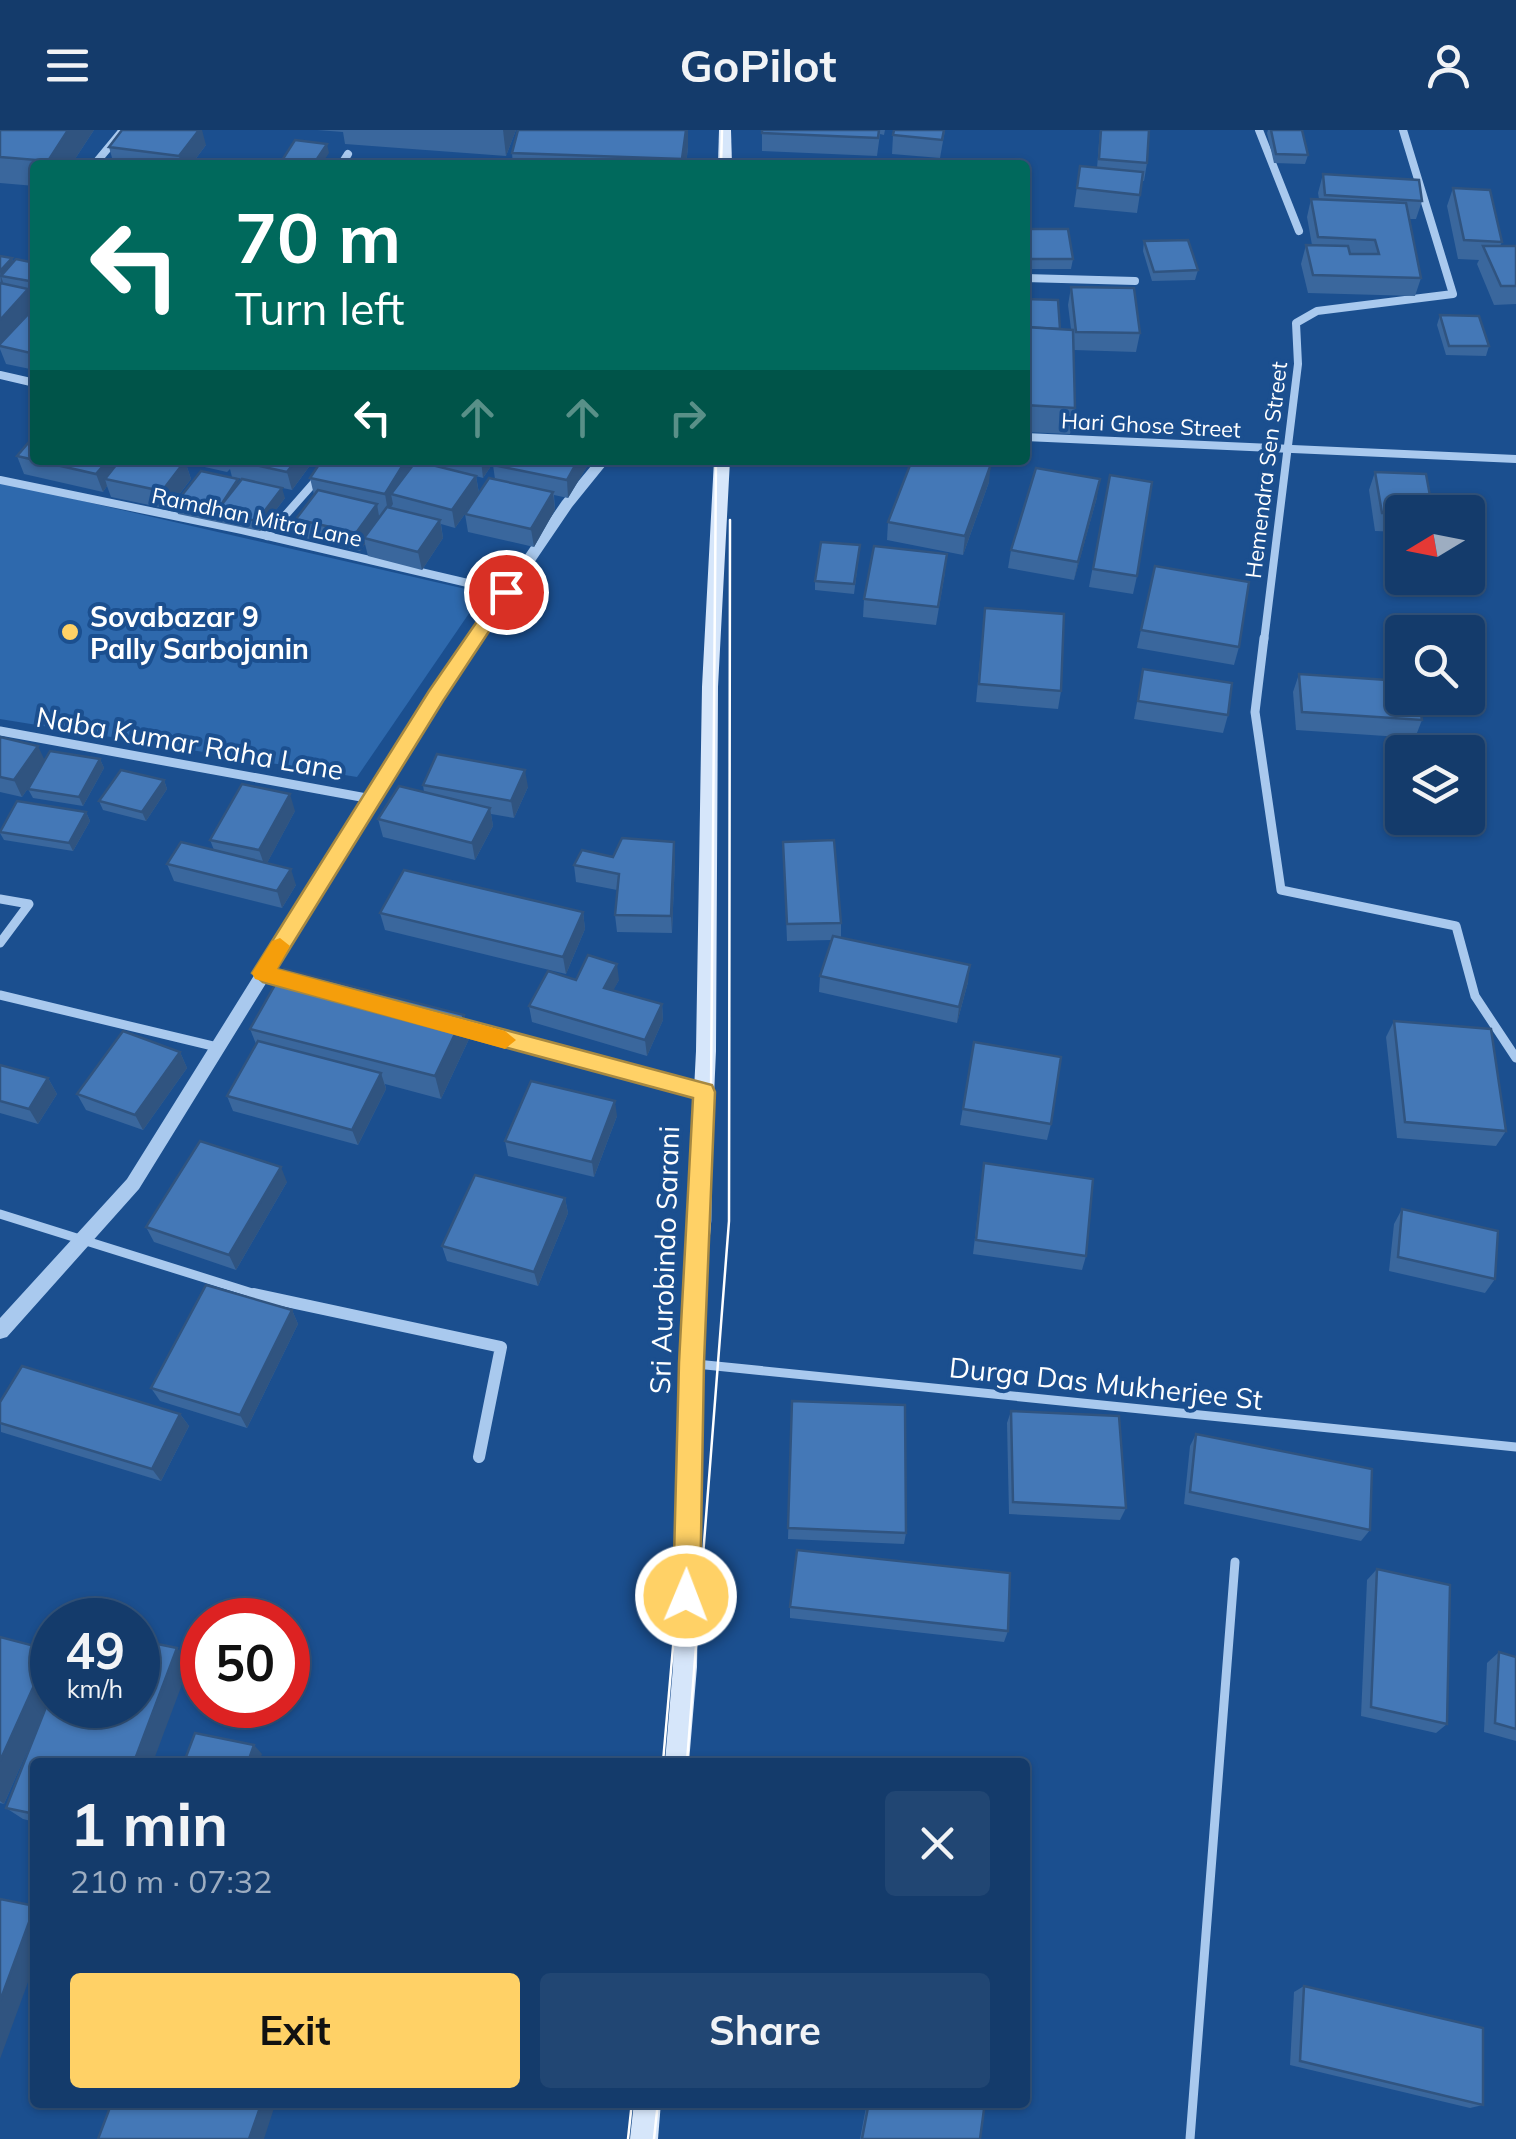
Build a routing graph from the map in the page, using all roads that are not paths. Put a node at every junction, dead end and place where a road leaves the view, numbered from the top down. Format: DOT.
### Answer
graph roads {
  1 [pos="122,130"];
  2 [pos="725,130"];
  3 [pos="1259,130"];
  4 [pos="1403,130"];
  5 [pos="348,154"];
  6 [pos="98,160"];
  7 [pos="344,160"];
  8 [pos="725,160"];
  9 [pos="1299,231"];
  10 [pos="1030,278"];
  11 [pos="1135,280"];
  12 [pos="0,290"];
  13 [pos="30,295"];
  14 [pos="0,375"];
  15 [pos="30,382"];
  16 [pos="1030,436"];
  17 [pos="1286,449"];
  18 [pos="1516,459"];
  19 [pos="330,465"];
  20 [pos="599,465"];
  21 [pos="722,465"];
  22 [pos="0,480"];
  23 [pos="549,500"];
  24 [pos="567,504"];
  25 [pos="267,536"];
  26 [pos="506,592"];
  27 [pos="0,731"];
  28 [pos="372,799"];
  29 [pos="0,899"];
  30 [pos="0,943"];
  31 [pos="263,973"];
  32 [pos="281,978"];
  33 [pos="0,995"];
  34 [pos="442,1023"];
  35 [pos="217,1047"];
  36 [pos="1516,1058"];
  37 [pos="704,1092"];
  38 [pos="0,1214"];
  39 [pos="84,1238"];
  40 [pos="0,1331"];
  41 [pos="691,1363"];
  42 [pos="1516,1447"];
  43 [pos="480,1457"];
  44 [pos="1235,1562"];
  45 [pos="677,1758"];
  46 [pos="647,2108"];
  47 [pos="644,2139"];
  48 [pos="1190,2139"];
  1 -- 6 [label="street"];
  2 -- 8 [label="main road"];
  3 -- 9 [label="street"];
  4 -- 17 [label="street, Hemendra Sen Street"];
  5 -- 7 [label="street"];
  10 -- 11 [label="street"];
  12 -- 13 [label="street"];
  14 -- 15 [label="street"];
  16 -- 17 [label="street, Hari Ghose Street"];
  17 -- 18 [label="street, Hari Ghose Street"];
  17 -- 36 [label="street, Hemendra Sen Street"];
  19 -- 25 [label="street"];
  20 -- 24 [label="street"];
  21 -- 37 [label="main road, Sri Aurobindo Sarani"];
  22 -- 25 [label="street, Ramdhan Mitra Lane"];
  23 -- 24 [label="street"];
  24 -- 26 [label="street"];
  25 -- 26 [label="street, Ramdhan Mitra Lane"];
  26 -- 28 [label="street"];
  27 -- 28 [label="street, Naba Kumar Raha Lane"];
  28 -- 31 [label="street"];
  29 -- 30 [label="street"];
  31 -- 32 [label="street"];
  31 -- 35 [label="street"];
  33 -- 35 [label="street"];
  34 -- 37 [label="street"];
  35 -- 39 [label="street"];
  37 -- 41 [label="main road, Sri Aurobindo Sarani"];
  38 -- 39 [label="street"];
  39 -- 40 [label="street"];
  39 -- 43 [label="street"];
  41 -- 42 [label="lane, Durga Das Mukherjee St"];
  41 -- 45 [label="main road, Sri Aurobindo Sarani"];
  44 -- 48 [label="lane"];
  46 -- 47 [label="main road"];
}
